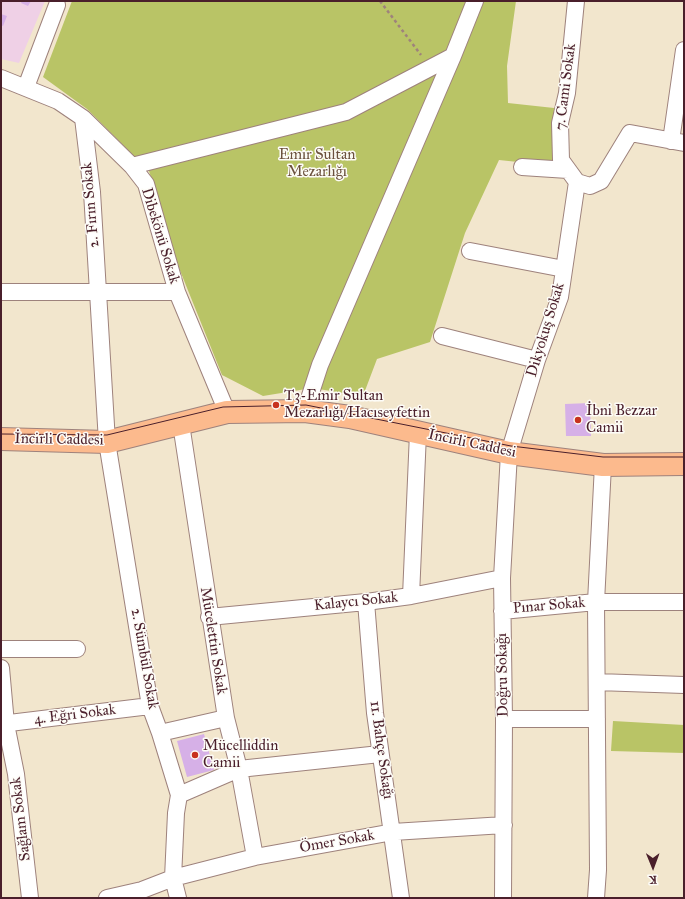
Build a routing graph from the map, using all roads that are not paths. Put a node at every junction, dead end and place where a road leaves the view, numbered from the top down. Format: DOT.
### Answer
graph roads {
  1 [pos="475,1"];
  2 [pos="576,1"];
  3 [pos="57,5"];
  4 [pos="684,50"];
  5 [pos="454,56"];
  6 [pos="1,78"];
  7 [pos="26,88"];
  8 [pos="83,118"];
  9 [pos="678,142"];
  10 [pos="132,166"];
  11 [pos="522,167"];
  12 [pos="573,176"];
  13 [pos="470,251"];
  14 [pos="564,269"];
  15 [pos="1,292"];
  16 [pos="98,292"];
  17 [pos="177,292"];
  18 [pos="442,336"];
  19 [pos="537,360"];
  20 [pos="305,411"];
  21 [pos="227,412"];
  22 [pos="181,424"];
  23 [pos="418,433"];
  24 [pos="1,439"];
  25 [pos="107,442"];
  26 [pos="1,448"];
  27 [pos="509,453"];
  28 [pos="684,464"];
  29 [pos="603,465"];
  30 [pos="502,578"];
  31 [pos="411,596"];
  32 [pos="366,602"];
  33 [pos="596,602"];
  34 [pos="684,602"];
  35 [pos="502,611"];
  36 [pos="209,617"];
  37 [pos="1,649"];
  38 [pos="77,649"];
  39 [pos="1,668"];
  40 [pos="596,682"];
  41 [pos="684,685"];
  42 [pos="150,706"];
  43 [pos="226,718"];
  44 [pos="504,719"];
  45 [pos="597,719"];
  46 [pos="4,724"];
  47 [pos="160,732"];
  48 [pos="380,754"];
  49 [pos="239,769"];
  50 [pos="179,795"];
  51 [pos="504,824"];
  52 [pos="392,832"];
  53 [pos="256,857"];
  54 [pos="173,878"];
  55 [pos="30,898"];
  56 [pos="106,898"];
  57 [pos="178,898"];
  58 [pos="401,898"];
  59 [pos="503,898"];
  60 [pos="596,898"];
  1 -- 5 [label="street"];
  2 -- 12 [label="street, 7. Cami Sokak"];
  3 -- 7 [label="street"];
  4 -- 9 [label="street"];
  5 -- 10 [label="street"];
  5 -- 20 [label="street"];
  6 -- 7 [label="street, Dibekönü Sokak"];
  7 -- 8 [label="street, Dibekönü Sokak"];
  8 -- 10 [label="street, Dibekönü Sokak"];
  8 -- 16 [label="street, 2. Fırın Sokak"];
  9 -- 12 [label="street"];
  10 -- 17 [label="street, Dibekönü Sokak"];
  11 -- 12 [label="street"];
  12 -- 14 [label="street, Dikyokuş Sokak"];
  13 -- 14 [label="street"];
  14 -- 19 [label="street, Dikyokuş Sokak"];
  15 -- 16 [label="street"];
  16 -- 17 [label="street"];
  16 -- 25 [label="street, 2. Fırın Sokak"];
  17 -- 21 [label="street, Dibekönü Sokak"];
  18 -- 19 [label="street"];
  19 -- 27 [label="street, Dikyokuş Sokak"];
  20 -- 21 [label="main road, İncirli Caddesi"];
  20 -- 23 [label="main road, İncirli Caddesi"];
  21 -- 22 [label="main road, İncirli Caddesi"];
  22 -- 25 [label="main road, İncirli Caddesi"];
  22 -- 36 [label="street, Mücelettin Sokak"];
  23 -- 27 [label="main road, İncirli Caddesi"];
  23 -- 31 [label="street"];
  24 -- 25 [label="main road, İncirli Caddesi"];
  24 -- 26 [label="street"];
  25 -- 42 [label="street, 2. Sümbül Sokak"];
  27 -- 29 [label="main road, İncirli Caddesi"];
  27 -- 30 [label="street, Doğru Sokağı"];
  28 -- 29 [label="main road, İncirli Caddesi"];
  29 -- 33 [label="street"];
  30 -- 31 [label="street, Kalaycı Sokak"];
  30 -- 35 [label="street, Doğru Sokağı"];
  31 -- 32 [label="street, Kalaycı Sokak"];
  32 -- 36 [label="street, Kalaycı Sokak"];
  32 -- 48 [label="street, 11. Bahçe Sokağı"];
  33 -- 34 [label="street, Pınar Sokak"];
  33 -- 35 [label="street, Pınar Sokak"];
  33 -- 40 [label="street"];
  35 -- 44 [label="street, Doğru Sokağı"];
  36 -- 43 [label="street, Mücelettin Sokak"];
  37 -- 38 [label="street"];
  39 -- 46 [label="street, Sağlam Sokak"];
  40 -- 41 [label="street"];
  40 -- 45 [label="street"];
  42 -- 46 [label="street, 4. Eğri Sokak"];
  42 -- 47 [label="street, 2. Sümbül Sokak"];
  43 -- 47 [label="street"];
  43 -- 49 [label="street, Mücelettin Sokak"];
  44 -- 45 [label="street"];
  44 -- 51 [label="street, Doğru Sokağı"];
  45 -- 60 [label="street"];
  46 -- 55 [label="street, Sağlam Sokak"];
  47 -- 50 [label="street, 2. Sümbül Sokak"];
  48 -- 49 [label="street"];
  48 -- 52 [label="street, 11. Bahçe Sokağı"];
  49 -- 50 [label="street"];
  49 -- 53 [label="street, Mücelettin Sokak"];
  50 -- 54 [label="street, 2. Sümbül Sokak"];
  51 -- 52 [label="street, Ömer Sokak"];
  51 -- 59 [label="street, Doğru Sokağı"];
  52 -- 53 [label="street, Ömer Sokak"];
  52 -- 58 [label="street, 11. Bahçe Sokağı"];
  53 -- 54 [label="street, Ömer Sokak"];
  54 -- 56 [label="street, Ömer Sokak"];
  54 -- 57 [label="street, 2. Sümbül Sokak"];
}
